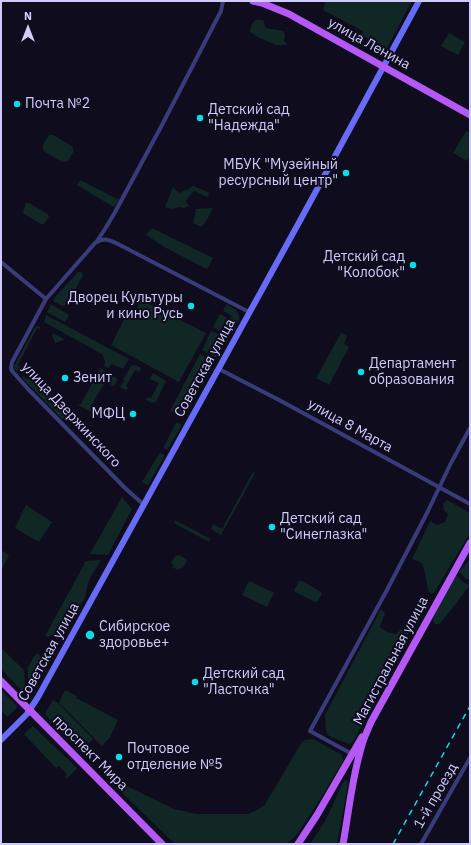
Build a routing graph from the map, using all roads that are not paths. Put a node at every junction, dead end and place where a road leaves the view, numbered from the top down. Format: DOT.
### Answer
graph roads {
  1 [pos="223,1"];
  2 [pos="253,1"];
  3 [pos="419,1"];
  4 [pos="384,67"];
  5 [pos="470,115"];
  6 [pos="95,243"];
  7 [pos="1,262"];
  8 [pos="46,299"];
  9 [pos="249,312"];
  10 [pos="219,369"];
  11 [pos="470,428"];
  12 [pos="439,487"];
  13 [pos="144,504"];
  14 [pos="470,504"];
  15 [pos="470,543"];
  16 [pos="1,681"];
  17 [pos="30,711"];
  18 [pos="371,722"];
  19 [pos="1,740"];
  20 [pos="352,754"];
  21 [pos="470,758"];
  22 [pos="162,844"];
  23 [pos="298,844"];
  24 [pos="344,844"];
  25 [pos="421,844"];
  1 -- 6 [label="street, улица Дзержинского"];
  2 -- 4 [label="main road, улица Ленина"];
  3 -- 4 [label="main road, Советская улица"];
  4 -- 5 [label="main road, улица Ленина"];
  4 -- 9 [label="main road, Советская улица"];
  6 -- 8 [label="street, улица Дзержинского"];
  6 -- 9 [label="street"];
  7 -- 8 [label="street"];
  8 -- 13 [label="street, улица Дзержинского"];
  9 -- 10 [label="main road, Советская улица"];
  10 -- 12 [label="street, улица 8 Марта"];
  10 -- 13 [label="main road, Советская улица"];
  11 -- 12 [label="street"];
  12 -- 14 [label="street, улица 8 Марта"];
  12 -- 20 [label="street"];
  13 -- 17 [label="main road, Советская улица"];
  15 -- 18 [label="main road, Магистральная улица"];
  16 -- 17 [label="main road, проспект Мира"];
  17 -- 19 [label="main road, Советская улица"];
  17 -- 22 [label="main road, проспект Мира"];
  18 -- 20 [label="main road"];
  18 -- 24 [label="main road, Магистральная улица"];
  20 -- 23 [label="main road"];
  21 -- 25 [label="street, 1-й проезд"];
}
